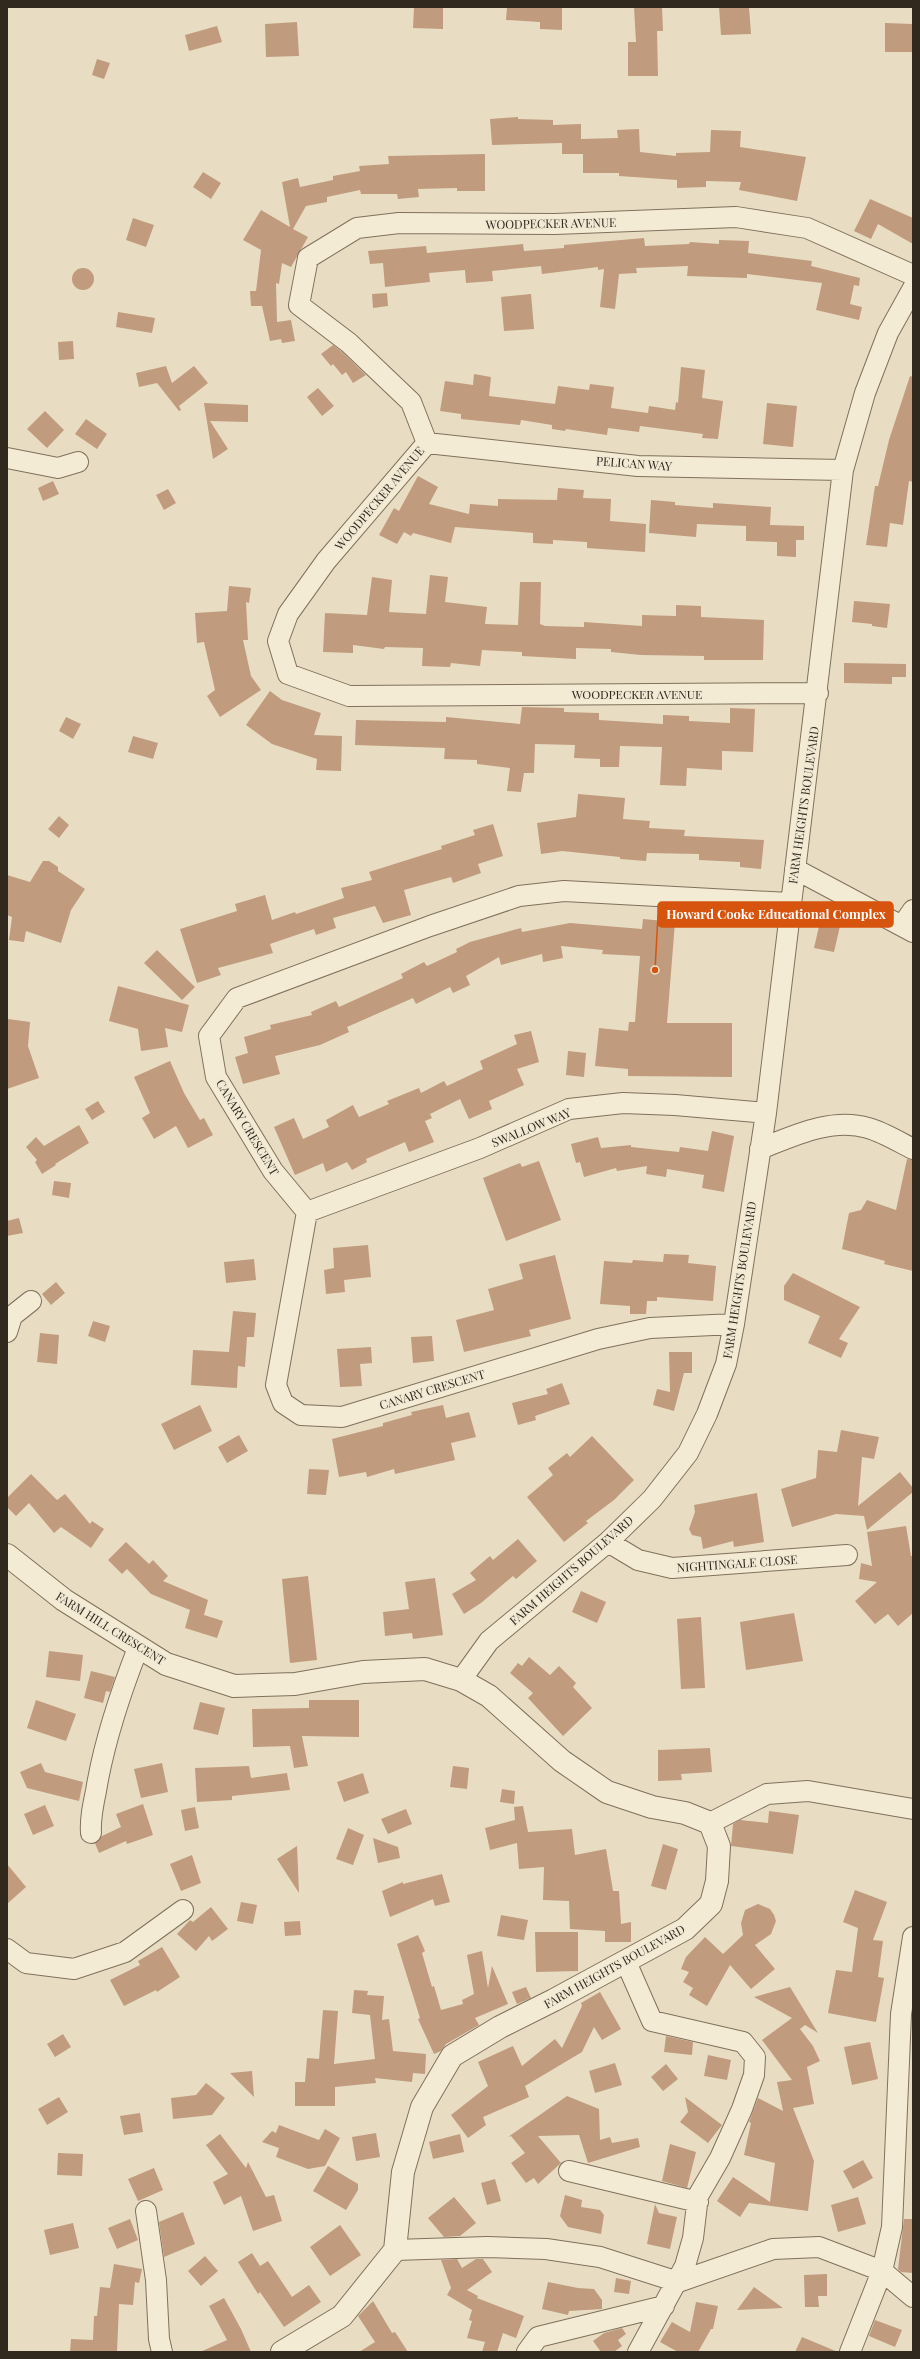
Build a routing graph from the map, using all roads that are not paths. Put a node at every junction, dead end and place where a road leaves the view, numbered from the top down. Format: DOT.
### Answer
graph roads {
  1 [pos="913,275"];
  2 [pos="913,288"];
  3 [pos="427,443"];
  4 [pos="7,458"];
  5 [pos="78,462"];
  6 [pos="843,470"];
  7 [pos="818,693"];
  8 [pos="795,869"];
  9 [pos="789,903"];
  10 [pos="909,923"];
  11 [pos="766,1114"];
  12 [pos="760,1149"];
  13 [pos="913,1149"];
  14 [pos="307,1212"];
  15 [pos="31,1301"];
  16 [pos="734,1324"];
  17 [pos="7,1332"];
  18 [pos="608,1542"];
  19 [pos="7,1555"];
  20 [pos="847,1555"];
  21 [pos="138,1648"];
  22 [pos="461,1680"];
  23 [pos="913,1809"];
  24 [pos="710,1823"];
  25 [pos="91,1833"];
  26 [pos="184,1910"];
  27 [pos="913,1937"];
  28 [pos="7,1949"];
  29 [pos="626,1962"];
  30 [pos="906,2118"];
  31 [pos="569,2171"];
  32 [pos="698,2202"];
  33 [pos="146,2211"];
  34 [pos="395,2250"];
  35 [pos="882,2271"];
  36 [pos="678,2282"];
  37 [pos="913,2297"];
  38 [pos="664,2306"];
  39 [pos="162,2352"];
  40 [pos="282,2352"];
  41 [pos="527,2352"];
  42 [pos="638,2352"];
  43 [pos="850,2352"];
  1 -- 3 [label="street, WOODPECKER AVENUE"];
  2 -- 6 [label="street, FARM HEIGHTS BOULEVARD"];
  3 -- 6 [label="street, PELICAN WAY"];
  3 -- 7 [label="street, WOODPECKER AVENUE"];
  4 -- 5 [label="street"];
  6 -- 7 [label="street, FARM HEIGHTS BOULEVARD"];
  7 -- 8 [label="street, FARM HEIGHTS BOULEVARD"];
  8 -- 9 [label="street, FARM HEIGHTS BOULEVARD"];
  8 -- 10 [label="street"];
  9 -- 11 [label="street, FARM HEIGHTS BOULEVARD"];
  9 -- 14 [label="street, CANARY CRESCENT"];
  11 -- 12 [label="street, FARM HEIGHTS BOULEVARD"];
  11 -- 14 [label="street, SWALLOW WAY"];
  12 -- 13 [label="street"];
  12 -- 16 [label="street, FARM HEIGHTS BOULEVARD"];
  14 -- 16 [label="street, CANARY CRESCENT"];
  15 -- 17 [label="street"];
  16 -- 18 [label="street, FARM HEIGHTS BOULEVARD"];
  18 -- 20 [label="street, NIGHTINGALE CLOSE"];
  18 -- 22 [label="street, FARM HEIGHTS BOULEVARD"];
  19 -- 21 [label="street, FARM HILL CRESCENT"];
  21 -- 22 [label="street, FARM HILL CRESCENT"];
  21 -- 25 [label="street"];
  22 -- 24 [label="street"];
  23 -- 24 [label="street"];
  24 -- 29 [label="street, FARM HEIGHTS BOULEVARD"];
  26 -- 28 [label="street"];
  27 -- 30 [label="street"];
  29 -- 32 [label="street"];
  29 -- 34 [label="street, FARM HEIGHTS BOULEVARD"];
  30 -- 35 [label="street"];
  31 -- 32 [label="street"];
  32 -- 36 [label="street"];
  33 -- 39 [label="street"];
  34 -- 36 [label="street"];
  34 -- 40 [label="street"];
  35 -- 36 [label="street"];
  35 -- 37 [label="street"];
  35 -- 43 [label="street"];
  36 -- 38 [label="street"];
  38 -- 41 [label="street"];
  38 -- 42 [label="street"];
}
